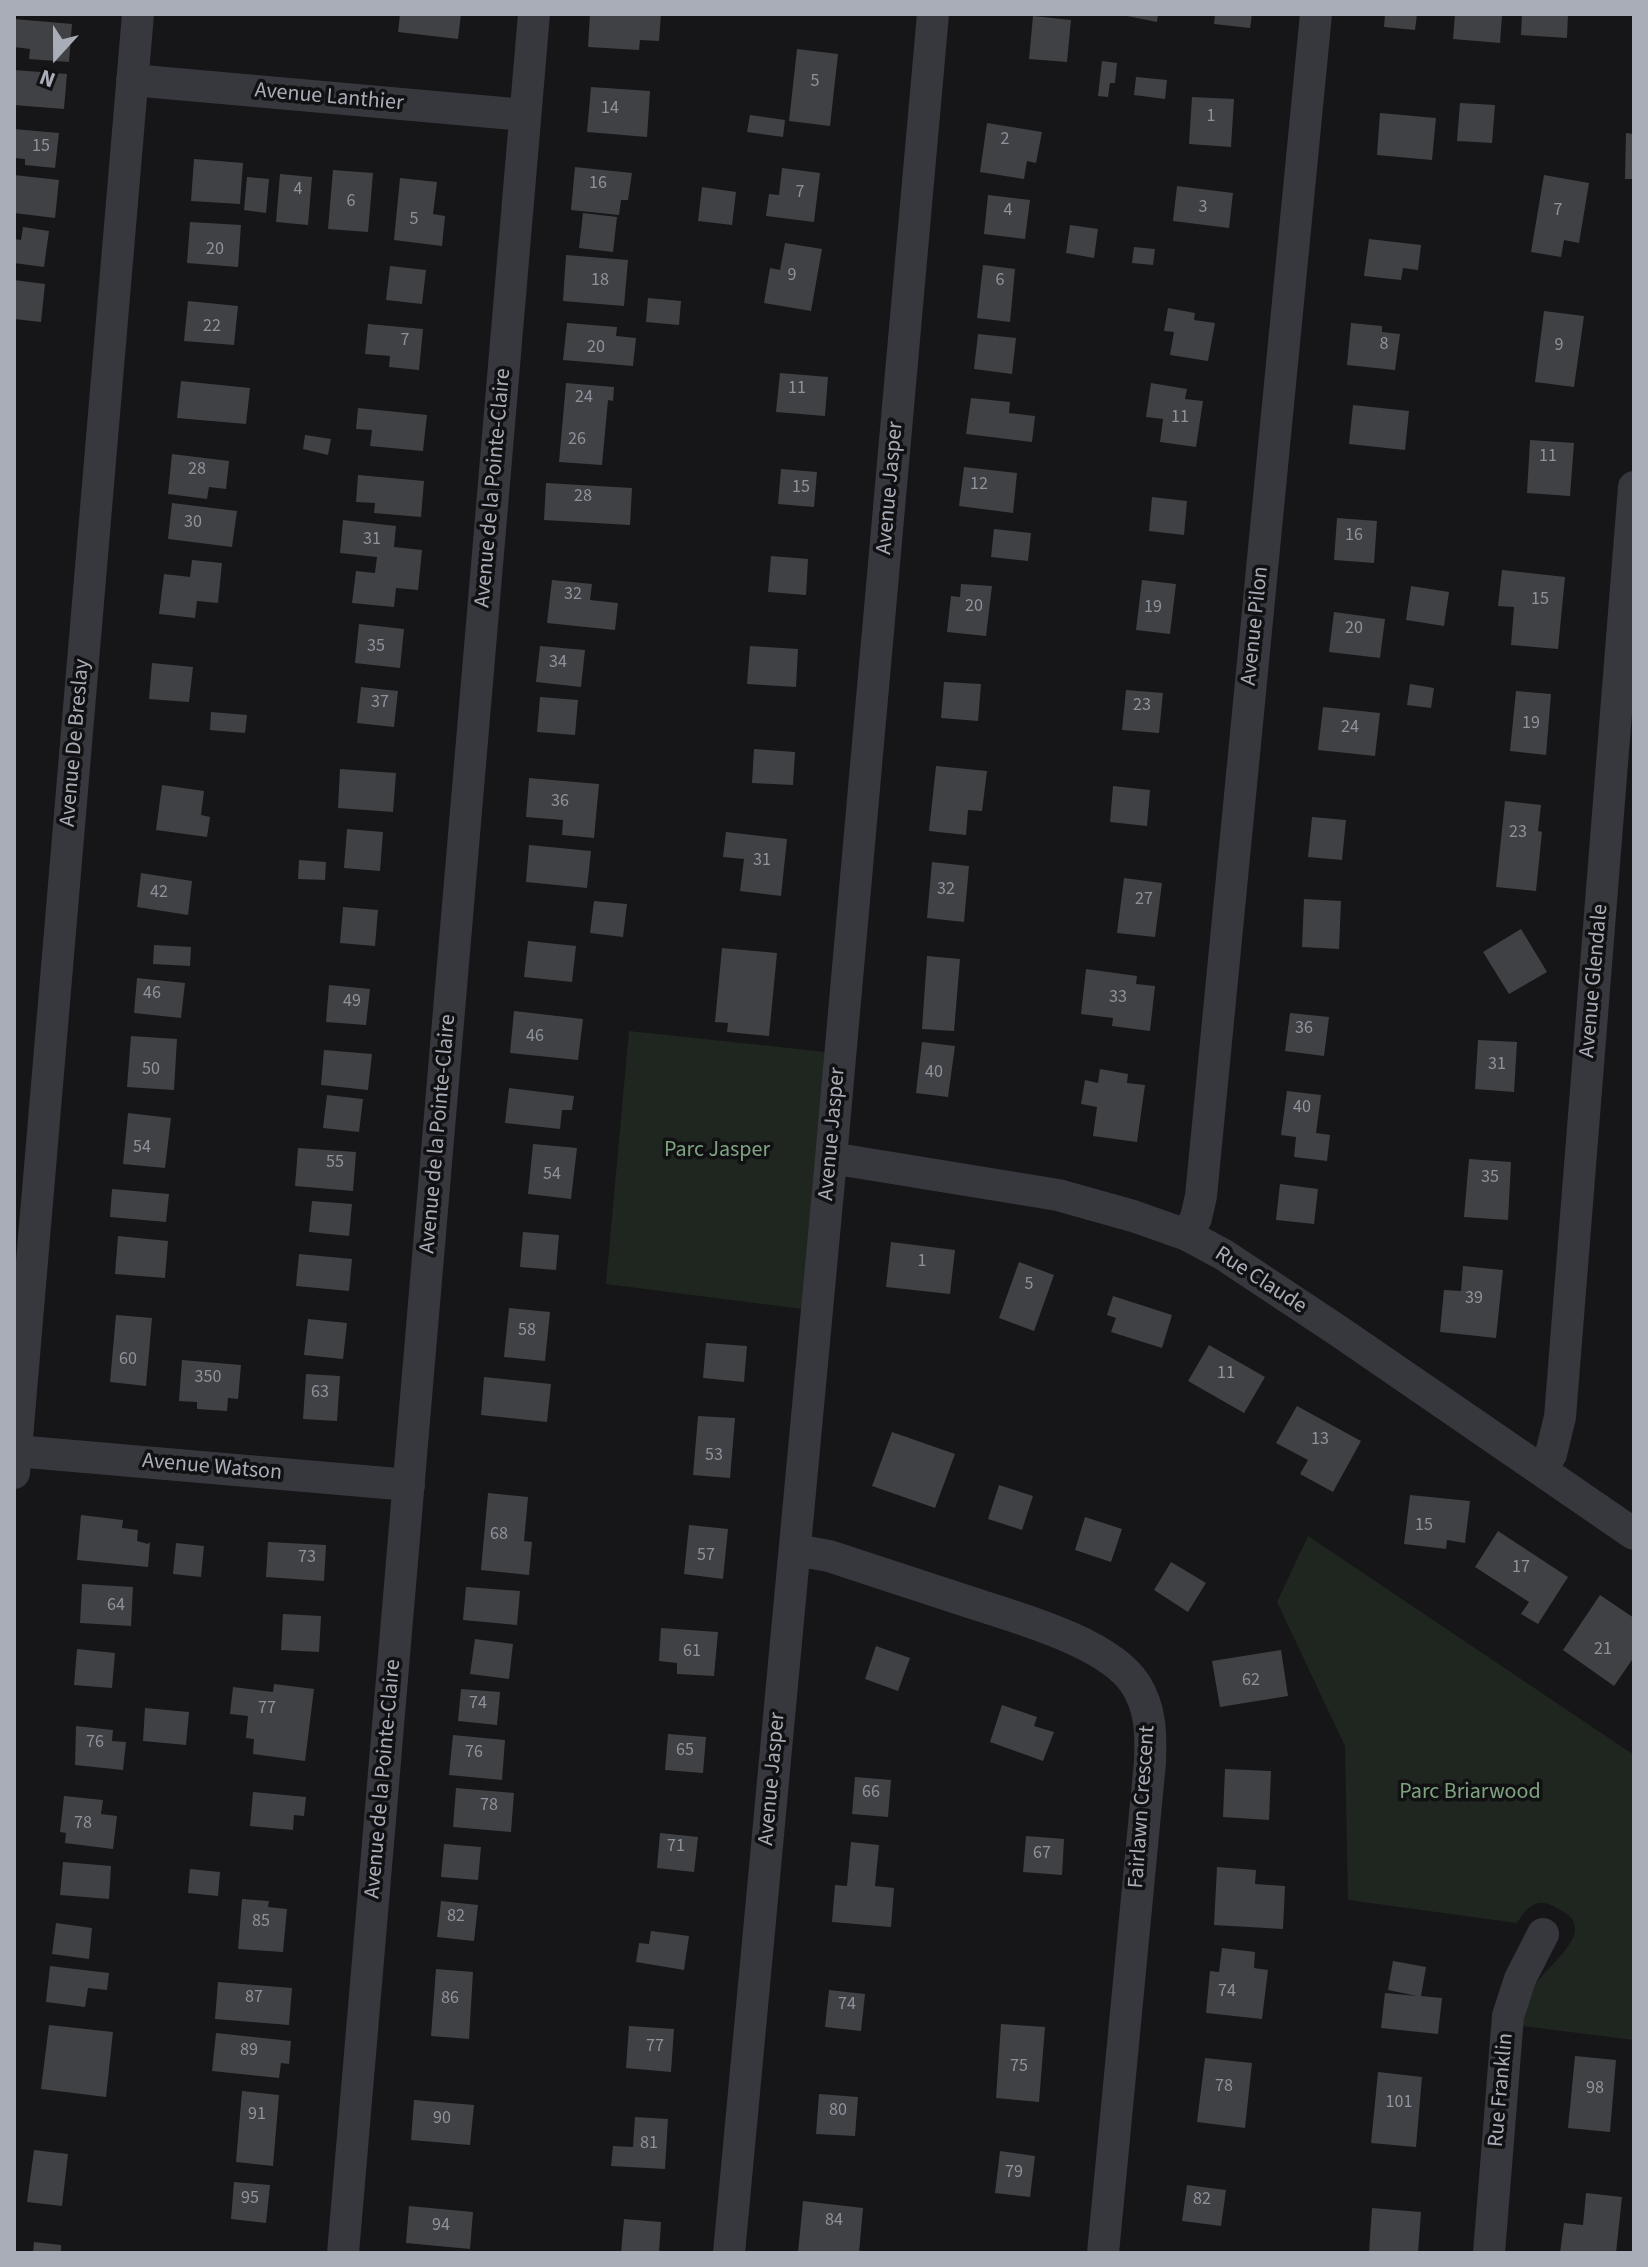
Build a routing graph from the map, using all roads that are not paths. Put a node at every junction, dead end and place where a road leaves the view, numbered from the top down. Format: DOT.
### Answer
graph roads {
  1 [pos="138,14"];
  2 [pos="534,14"];
  3 [pos="933,14"];
  4 [pos="1316,14"];
  5 [pos="132,80"];
  6 [pos="525,115"];
  7 [pos="1634,487"];
  8 [pos="831,1158"];
  9 [pos="1187,1235"];
  10 [pos="15,1462"];
  11 [pos="1541,1470"];
  12 [pos="409,1485"];
  13 [pos="1634,1534"];
  14 [pos="795,1550"];
  15 [pos="1543,1934"];
  16 [pos="343,2253"];
  17 [pos="729,2253"];
  18 [pos="1103,2253"];
  19 [pos="1489,2253"];
  1 -- 5 [label="street, Avenue De Breslay"];
  2 -- 6 [label="street, Avenue de la Pointe-Claire"];
  3 -- 8 [label="street, Avenue Jasper"];
  4 -- 9 [label="street, Avenue Pilon"];
  5 -- 6 [label="street, Avenue Lanthier"];
  5 -- 10 [label="street, Avenue De Breslay"];
  6 -- 12 [label="street, Avenue de la Pointe-Claire"];
  7 -- 11 [label="street, Avenue Glendale"];
  8 -- 9 [label="street, Rue Claude"];
  8 -- 14 [label="street, Avenue Jasper"];
  9 -- 11 [label="street, Rue Claude"];
  10 -- 12 [label="street, Avenue Watson"];
  11 -- 13 [label="street, Rue Claude"];
  12 -- 16 [label="street, Avenue de la Pointe-Claire"];
  14 -- 17 [label="street, Avenue Jasper"];
  14 -- 18 [label="street, Fairlawn Crescent"];
  15 -- 19 [label="street, Rue Franklin"];
}
